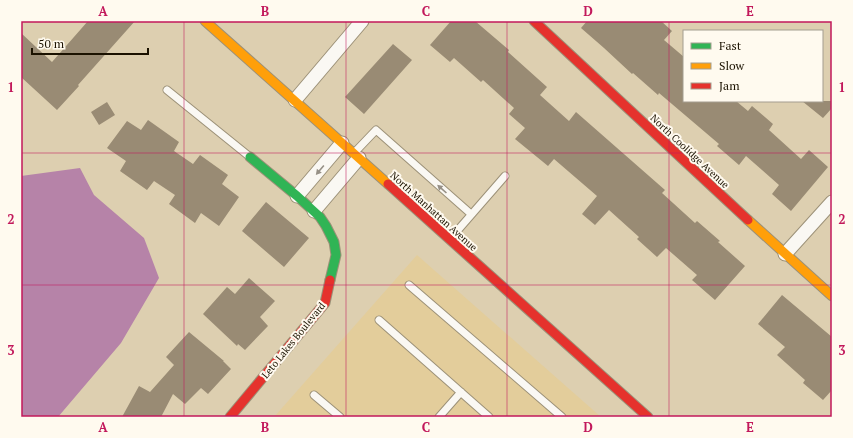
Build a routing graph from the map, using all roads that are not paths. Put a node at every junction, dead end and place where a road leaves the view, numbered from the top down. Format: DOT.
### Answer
graph roads {
  1 [pos="205,21"];
  2 [pos="362,21"];
  3 [pos="534,21"];
  4 [pos="167,90"];
  5 [pos="295,100"];
  6 [pos="342,143"];
  7 [pos="356,156"];
  8 [pos="250,157"];
  9 [pos="505,176"];
  10 [pos="297,196"];
  11 [pos="832,202"];
  12 [pos="314,211"];
  13 [pos="471,214"];
  14 [pos="449,240"];
  15 [pos="785,254"];
  16 [pos="409,285"];
  17 [pos="832,296"];
  18 [pos="379,320"];
  19 [pos="461,392"];
  20 [pos="314,395"];
  21 [pos="645,416"];
  22 [pos="230,417"];
  23 [pos="340,417"];
  24 [pos="439,417"];
  25 [pos="490,417"];
  26 [pos="562,417"];
  1 -- 5 [label="street, North Manhattan Avenue"];
  2 -- 5 [label="street"];
  3 -- 15 [label="street, North Coolidge Avenue"];
  4 -- 8 [label="lane"];
  5 -- 6 [label="street, North Manhattan Avenue"];
  6 -- 7 [label="street, North Manhattan Avenue"];
  6 -- 10 [label="street, one-way"];
  7 -- 12 [label="street"];
  13 -- 7 [label="lane, one-way"];
  7 -- 14 [label="street, North Manhattan Avenue"];
  8 -- 10 [label="street, Leto Lakes Boulevard"];
  9 -- 13 [label="lane"];
  10 -- 12 [label="street, Leto Lakes Boulevard"];
  11 -- 15 [label="street"];
  12 -- 22 [label="street, Leto Lakes Boulevard"];
  13 -- 14 [label="lane"];
  14 -- 21 [label="street, North Manhattan Avenue"];
  15 -- 17 [label="street, North Coolidge Avenue"];
  16 -- 26 [label="lane"];
  18 -- 19 [label="lane"];
  19 -- 24 [label="lane"];
  19 -- 25 [label="lane"];
  20 -- 23 [label="lane"];
}
